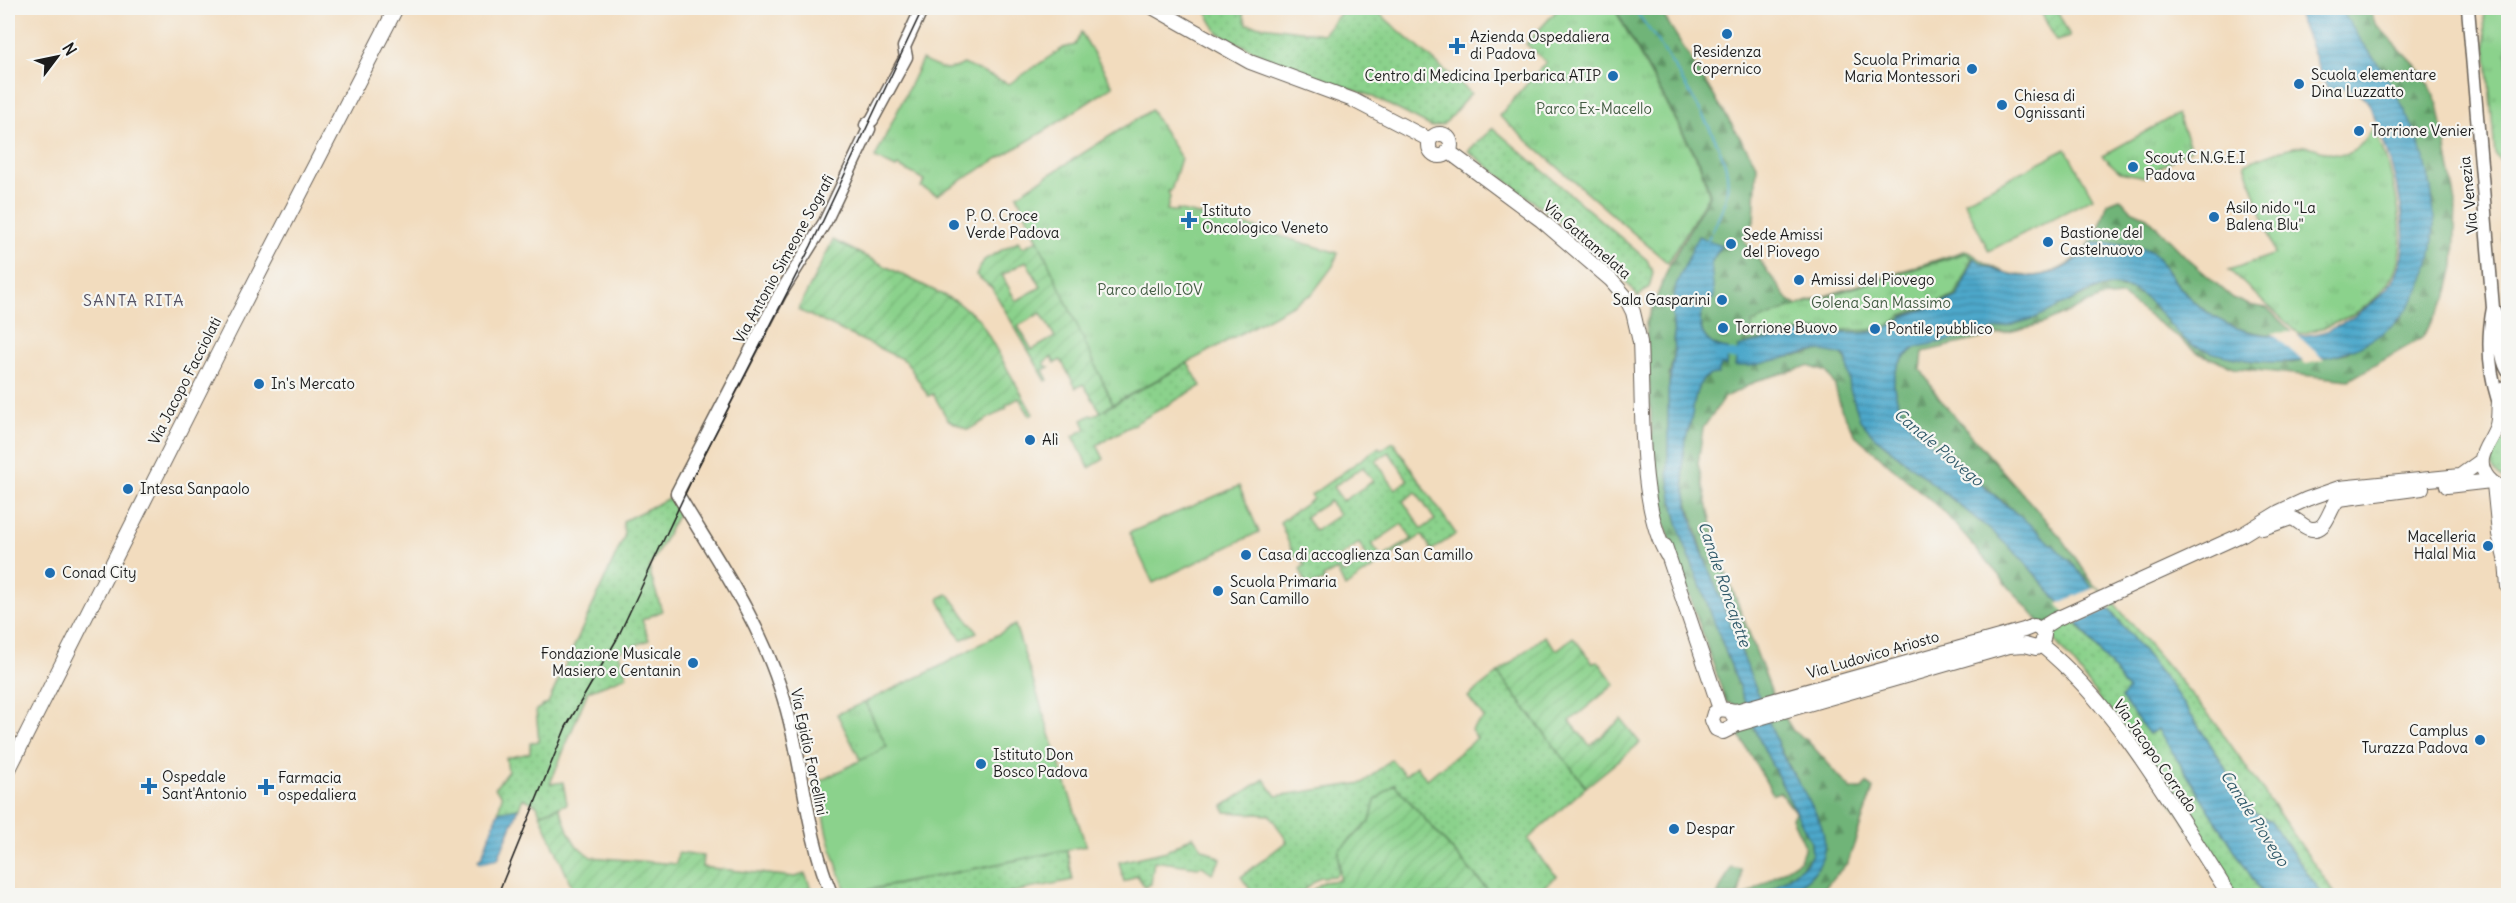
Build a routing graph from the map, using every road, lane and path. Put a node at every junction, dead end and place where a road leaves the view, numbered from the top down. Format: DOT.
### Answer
graph roads {
  1 [pos="396,8"];
  2 [pos="922,8"];
  3 [pos="1154,8"];
  4 [pos="2468,8"];
  5 [pos="2493,309"];
  6 [pos="2508,371"];
  7 [pos="2508,386"];
  8 [pos="2498,400"];
  9 [pos="2481,461"];
  10 [pos="2493,482"];
  11 [pos="2508,489"];
  12 [pos="677,493"];
  13 [pos="2308,500"];
  14 [pos="2329,514"];
  15 [pos="2303,525"];
  16 [pos="2243,534"];
  17 [pos="2508,543"];
  18 [pos="2506,562"];
  19 [pos="2508,587"];
  20 [pos="2040,629"];
  21 [pos="2025,630"];
  22 [pos="2025,645"];
  23 [pos="2041,645"];
  24 [pos="1776,705"];
  25 [pos="1732,715"];
  26 [pos="8,771"];
  27 [pos="832,896"];
  28 [pos="2230,896"];
  1 -- 26 [label="main road, Via Jacopo Facciolati"];
  2 -- 12 [label="street, Via Antonio Simeone Sografi"];
  3 -- 25 [label="main road, Via Gattamelata"];
  4 -- 5 [label="street, Via Venezia"];
  5 -- 6 [label="street"];
  5 -- 8 [label="street"];
  7 -- 8 [label="main road"];
  8 -- 9 [label="main road"];
  9 -- 10 [label="main road"];
  9 -- 13 [label="main road"];
  10 -- 11 [label="main road"];
  10 -- 14 [label="main road"];
  10 -- 18 [label="main road"];
  12 -- 27 [label="street, Via Egidio Forcellini"];
  13 -- 14 [label="main road"];
  13 -- 15 [label="main road"];
  13 -- 16 [label="main road"];
  14 -- 15 [label="main road"];
  15 -- 16 [label="main road"];
  16 -- 20 [label="main road"];
  17 -- 18 [label="main road"];
  18 -- 19 [label="main road"];
  20 -- 21 [label="main road"];
  20 -- 23 [label="main road"];
  21 -- 22 [label="main road"];
  21 -- 24 [label="main road, Via Ludovico Ariosto"];
  22 -- 23 [label="main road"];
  22 -- 24 [label="main road, Via Ludovico Ariosto"];
  23 -- 28 [label="main road, Via Jacopo Corrado"];
  24 -- 25 [label="main road, Via Ludovico Ariosto"];
}
